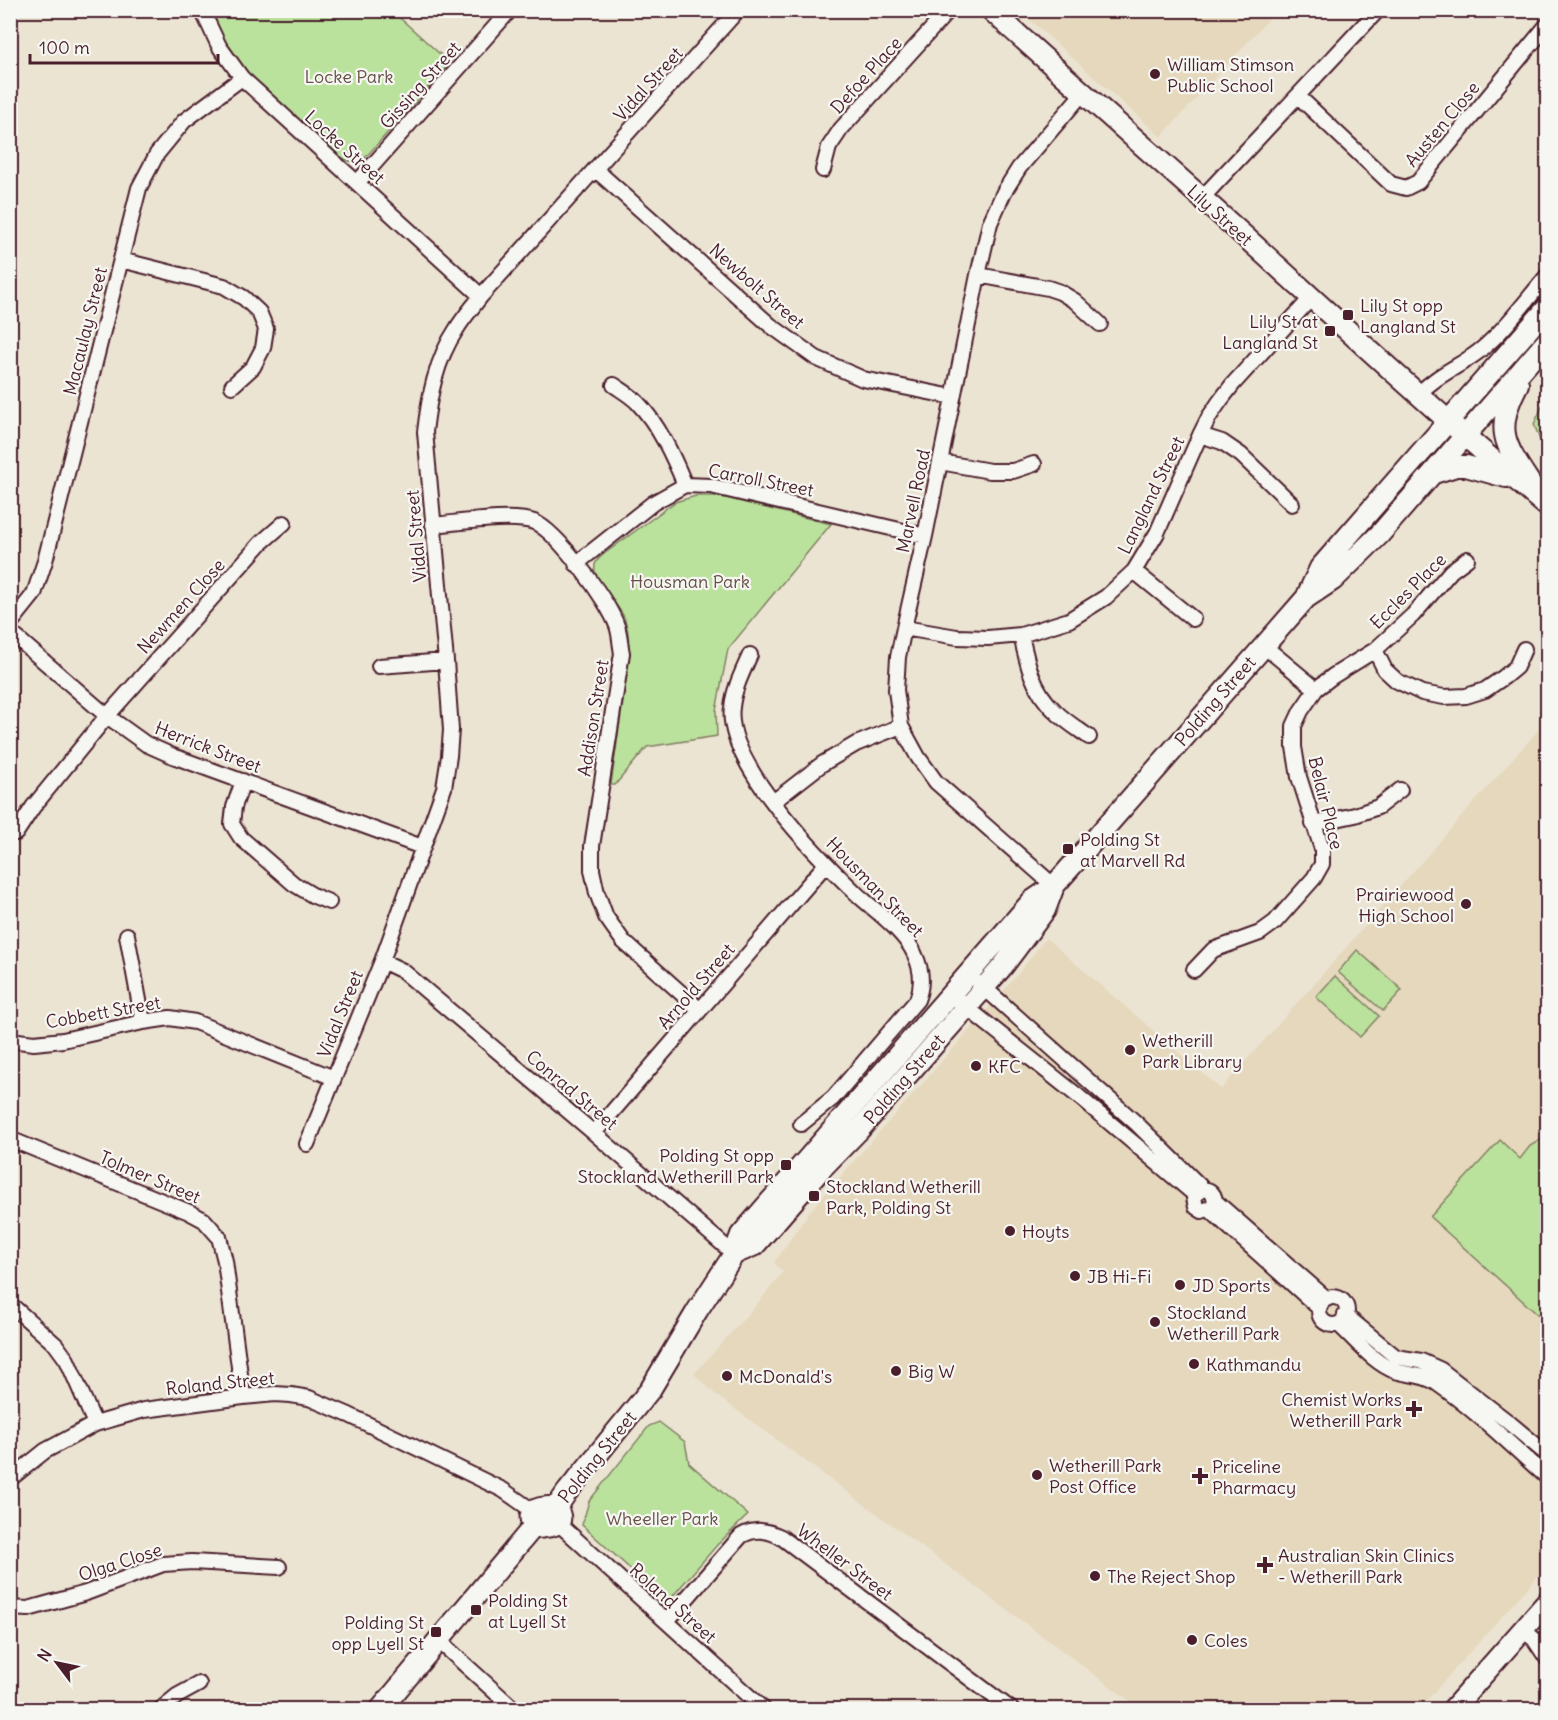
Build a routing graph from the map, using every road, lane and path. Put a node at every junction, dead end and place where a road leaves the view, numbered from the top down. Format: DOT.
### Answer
graph roads {
  1 [pos="202,10"];
  2 [pos="510,10"];
  3 [pos="948,10"];
  4 [pos="990,10"];
  5 [pos="1378,10"];
  6 [pos="736,11"];
  7 [pos="1548,24"];
  8 [pos="242,78"];
  9 [pos="1082,94"];
  10 [pos="1298,96"];
  11 [pos="596,170"];
  12 [pos="823,170"];
  13 [pos="357,183"];
  14 [pos="1202,198"];
  15 [pos="122,260"];
  16 [pos="978,275"];
  17 [pos="1548,275"];
  18 [pos="481,296"];
  19 [pos="1312,297"];
  20 [pos="1548,307"];
  21 [pos="1100,324"];
  22 [pos="1548,340"];
  23 [pos="1532,358"];
  24 [pos="614,385"];
  25 [pos="232,386"];
  26 [pos="1419,394"];
  27 [pos="953,397"];
  28 [pos="1448,421"];
  29 [pos="1200,435"];
  30 [pos="1465,436"];
  31 [pos="940,462"];
  32 [pos="1034,464"];
  33 [pos="1434,472"];
  34 [pos="1517,481"];
  35 [pos="685,485"];
  36 [pos="1292,504"];
  37 [pos="1548,507"];
  38 [pos="284,523"];
  39 [pos="433,525"];
  40 [pos="925,536"];
  41 [pos="1467,559"];
  42 [pos="576,564"];
  43 [pos="1134,570"];
  44 [pos="1306,598"];
  45 [pos="1192,619"];
  46 [pos="10,624"];
  47 [pos="904,628"];
  48 [pos="10,632"];
  49 [pos="1021,635"];
  50 [pos="1264,646"];
  51 [pos="1524,649"];
  52 [pos="1375,650"];
  53 [pos="750,655"];
  54 [pos="446,661"];
  55 [pos="379,666"];
  56 [pos="1316,690"];
  57 [pos="107,716"];
  58 [pos="901,726"];
  59 [pos="1089,737"];
  60 [pos="243,781"];
  61 [pos="1400,790"];
  62 [pos="773,802"];
  63 [pos="1314,824"];
  64 [pos="16,833"];
  65 [pos="422,847"];
  66 [pos="826,864"];
  67 [pos="1054,886"];
  68 [pos="329,902"];
  69 [pos="127,935"];
  70 [pos="382,961"];
  71 [pos="1194,970"];
  72 [pos="969,973"];
  73 [pos="984,987"];
  74 [pos="951,995"];
  75 [pos="967,1007"];
  76 [pos="700,1010"];
  77 [pos="143,1022"];
  78 [pos="10,1040"];
  79 [pos="334,1078"];
  80 [pos="1100,1091"];
  81 [pos="1089,1105"];
  82 [pos="801,1124"];
  83 [pos="594,1133"];
  84 [pos="10,1138"];
  85 [pos="307,1144"];
  86 [pos="1199,1192"];
  87 [pos="1212,1205"];
  88 [pos="734,1254"];
  89 [pos="10,1304"];
  90 [pos="1323,1304"];
  91 [pos="1342,1320"];
  92 [pos="243,1397"];
  93 [pos="95,1424"];
  94 [pos="1548,1455"];
  95 [pos="1548,1478"];
  96 [pos="10,1479"];
  97 [pos="557,1516"];
  98 [pos="534,1518"];
  99 [pos="279,1567"];
  100 [pos="1548,1601"];
  101 [pos="10,1608"];
  102 [pos="667,1621"];
  103 [pos="1522,1629"];
  104 [pos="438,1640"];
  105 [pos="1548,1660"];
  106 [pos="199,1684"];
  107 [pos="160,1710"];
  108 [pos="380,1710"];
  109 [pos="515,1710"];
  110 [pos="764,1710"];
  111 [pos="1012,1710"];
  112 [pos="1452,1710"];
  1 -- 8 [label="street, Locke Street"];
  2 -- 13 [label="street, Gissing Street"];
  3 -- 12 [label="street, Defoe Place"];
  4 -- 9 [label="main road, Lily Street"];
  5 -- 10 [label="street"];
  6 -- 11 [label="street, Vidal Street"];
  7 -- 10 [label="street, Austen Close"];
  8 -- 13 [label="street, Locke Street"];
  8 -- 15 [label="street, Macaulay Street"];
  9 -- 14 [label="main road, Lily Street"];
  9 -- 16 [label="street, Marvell Road"];
  10 -- 14 [label="street"];
  11 -- 18 [label="street, Vidal Street"];
  11 -- 27 [label="street, Newbolt Street"];
  13 -- 18 [label="street, Locke Street"];
  14 -- 19 [label="main road, Lily Street"];
  15 -- 25 [label="street"];
  15 -- 46 [label="street, Macaulay Street"];
  16 -- 21 [label="street"];
  16 -- 27 [label="street, Marvell Road"];
  17 -- 26 [label="street"];
  18 -- 39 [label="street, Vidal Street"];
  19 -- 26 [label="main road, Lily Street"];
  19 -- 29 [label="street, Langland Street"];
  20 -- 28 [label="main road, Polding Street"];
  22 -- 23 [label="main road, Polding Street"];
  23 -- 30 [label="main road, Polding Street"];
  23 -- 37 [label="main road"];
  24 -- 35 [label="street"];
  26 -- 28 [label="main road, Lily Street"];
  27 -- 31 [label="street, Marvell Road"];
  28 -- 30 [label="main road, Lily Street"];
  28 -- 44 [label="main road, Polding Street"];
  29 -- 36 [label="street"];
  29 -- 43 [label="street, Langland Street"];
  30 -- 33 [label="main road, Polding Street"];
  30 -- 34 [label="main road, Lily Street"];
  31 -- 32 [label="street"];
  31 -- 40 [label="street, Marvell Road"];
  33 -- 34 [label="main road"];
  33 -- 44 [label="main road, Polding Street"];
  34 -- 37 [label="main road, Lily Street"];
  35 -- 40 [label="street, Carroll Street"];
  35 -- 42 [label="street, Carroll Street"];
  38 -- 57 [label="street, Newmen Close"];
  39 -- 42 [label="street, Addison Street"];
  39 -- 54 [label="street, Vidal Street"];
  40 -- 47 [label="street, Marvell Road"];
  41 -- 52 [label="street, Eccles Place"];
  42 -- 76 [label="street, Addison Street"];
  43 -- 45 [label="street"];
  43 -- 49 [label="street, Langland Street"];
  44 -- 50 [label="main road, Polding Street"];
  47 -- 49 [label="street, Langland Street"];
  47 -- 58 [label="street, Marvell Road"];
  48 -- 57 [label="street, Herrick Street"];
  49 -- 59 [label="street"];
  50 -- 56 [label="street"];
  50 -- 67 [label="main road, Polding Street"];
  51 -- 52 [label="street"];
  52 -- 56 [label="street, Eccles Place"];
  53 -- 62 [label="street, Housman Street"];
  54 -- 55 [label="street"];
  54 -- 65 [label="street, Vidal Street"];
  56 -- 63 [label="street, Belair Place"];
  57 -- 60 [label="street, Herrick Street"];
  57 -- 64 [label="street, Newmen Close"];
  58 -- 62 [label="street"];
  58 -- 67 [label="street, Marvell Road"];
  60 -- 65 [label="street, Herrick Street"];
  60 -- 68 [label="street"];
  61 -- 63 [label="street"];
  62 -- 66 [label="street, Housman Street"];
  63 -- 71 [label="street, Belair Place"];
  65 -- 70 [label="street, Vidal Street"];
  66 -- 76 [label="street, Arnold Street"];
  66 -- 82 [label="street, Housman Street"];
  67 -- 72 [label="main road, Polding Street"];
  67 -- 73 [label="main road, Polding Street"];
  69 -- 77 [label="street"];
  70 -- 79 [label="street, Vidal Street"];
  70 -- 83 [label="street, Conrad Street"];
  72 -- 73 [label="street"];
  72 -- 74 [label="main road, Polding Street"];
  73 -- 75 [label="main road, Polding Street"];
  73 -- 80 [label="street"];
  74 -- 75 [label="street"];
  74 -- 88 [label="main road, Polding Street"];
  75 -- 81 [label="street"];
  75 -- 88 [label="main road, Polding Street"];
  76 -- 83 [label="street, Arnold Street"];
  77 -- 78 [label="street, Cobbett Street"];
  77 -- 79 [label="street, Cobbett Street"];
  79 -- 85 [label="street, Vidal Street"];
  80 -- 81 [label="street"];
  80 -- 86 [label="street"];
  81 -- 86 [label="street"];
  83 -- 88 [label="street, Conrad Street"];
  84 -- 92 [label="street, Tolmer Street"];
  86 -- 87 [label="street"];
  86 -- 87 [label="street"];
  87 -- 90 [label="street"];
  88 -- 97 [label="main road, Polding Street"];
  89 -- 93 [label="street"];
  90 -- 91 [label="street"];
  90 -- 91 [label="street"];
  91 -- 94 [label="street"];
  91 -- 95 [label="street"];
  92 -- 93 [label="street, Roland Street"];
  92 -- 98 [label="street, Roland Street"];
  93 -- 96 [label="street, Roland Street"];
  97 -- 98 [label="main road"];
  97 -- 102 [label="street, Roland Street"];
  98 -- 104 [label="main road"];
  99 -- 101 [label="street, Olga Close"];
  100 -- 103 [label="main road"];
  102 -- 110 [label="street, Roland Street"];
  102 -- 111 [label="street, Wheller Street"];
  103 -- 105 [label="street"];
  103 -- 112 [label="main road"];
  104 -- 108 [label="main road"];
  104 -- 109 [label="street"];
  106 -- 107 [label="street"];
}
